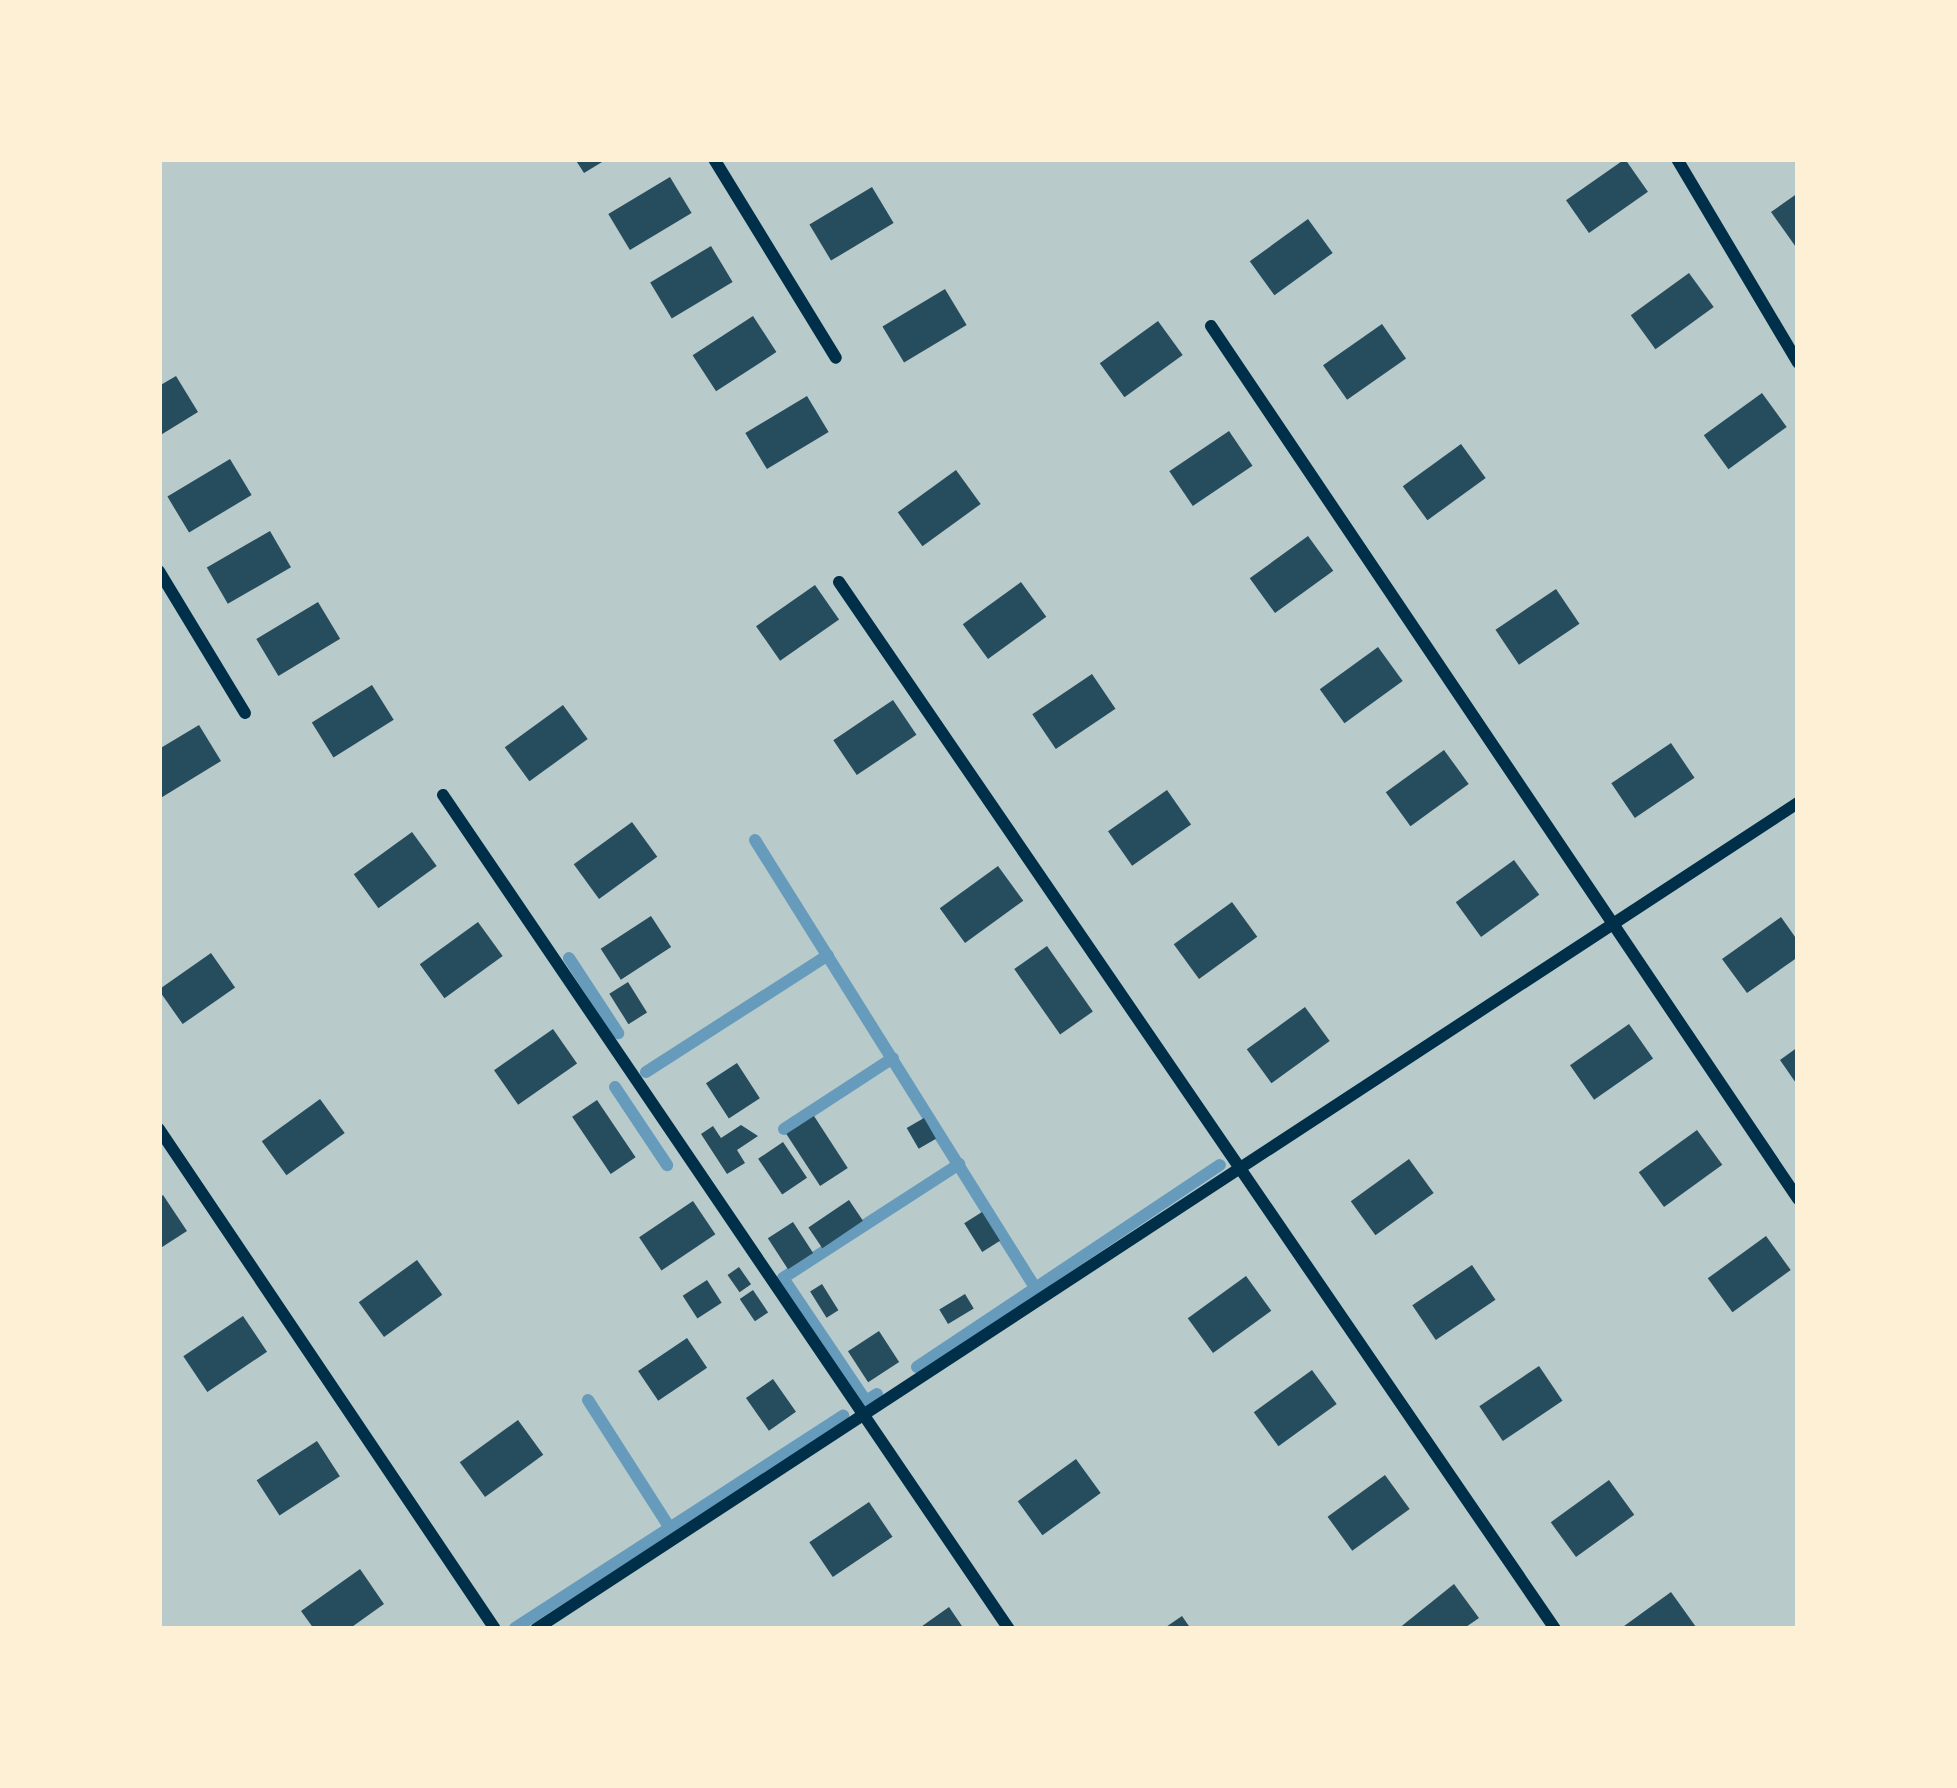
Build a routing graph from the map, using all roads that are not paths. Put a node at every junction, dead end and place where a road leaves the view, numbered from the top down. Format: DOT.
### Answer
graph roads {
  1 [pos="714,159"];
  2 [pos="1677,159"];
  3 [pos="1210,326"];
  4 [pos="836,358"];
  5 [pos="1798,363"];
  6 [pos="159,571"];
  7 [pos="839,582"];
  8 [pos="245,713"];
  9 [pos="443,795"];
  10 [pos="1798,803"];
  11 [pos="1613,928"];
  12 [pos="159,1129"];
  13 [pos="1243,1173"];
  14 [pos="1798,1199"];
  15 [pos="862,1420"];
  16 [pos="495,1629"];
  17 [pos="536,1629"];
  18 [pos="1009,1629"];
  19 [pos="1555,1629"];
  1 -- 4 [label="street"];
  2 -- 5 [label="street"];
  3 -- 11 [label="street"];
  6 -- 8 [label="street"];
  7 -- 13 [label="street"];
  9 -- 15 [label="street"];
  10 -- 11 [label="street"];
  11 -- 13 [label="street"];
  11 -- 14 [label="street"];
  12 -- 16 [label="street"];
  13 -- 15 [label="street"];
  13 -- 19 [label="street"];
  15 -- 17 [label="street"];
  15 -- 18 [label="street"];
}
